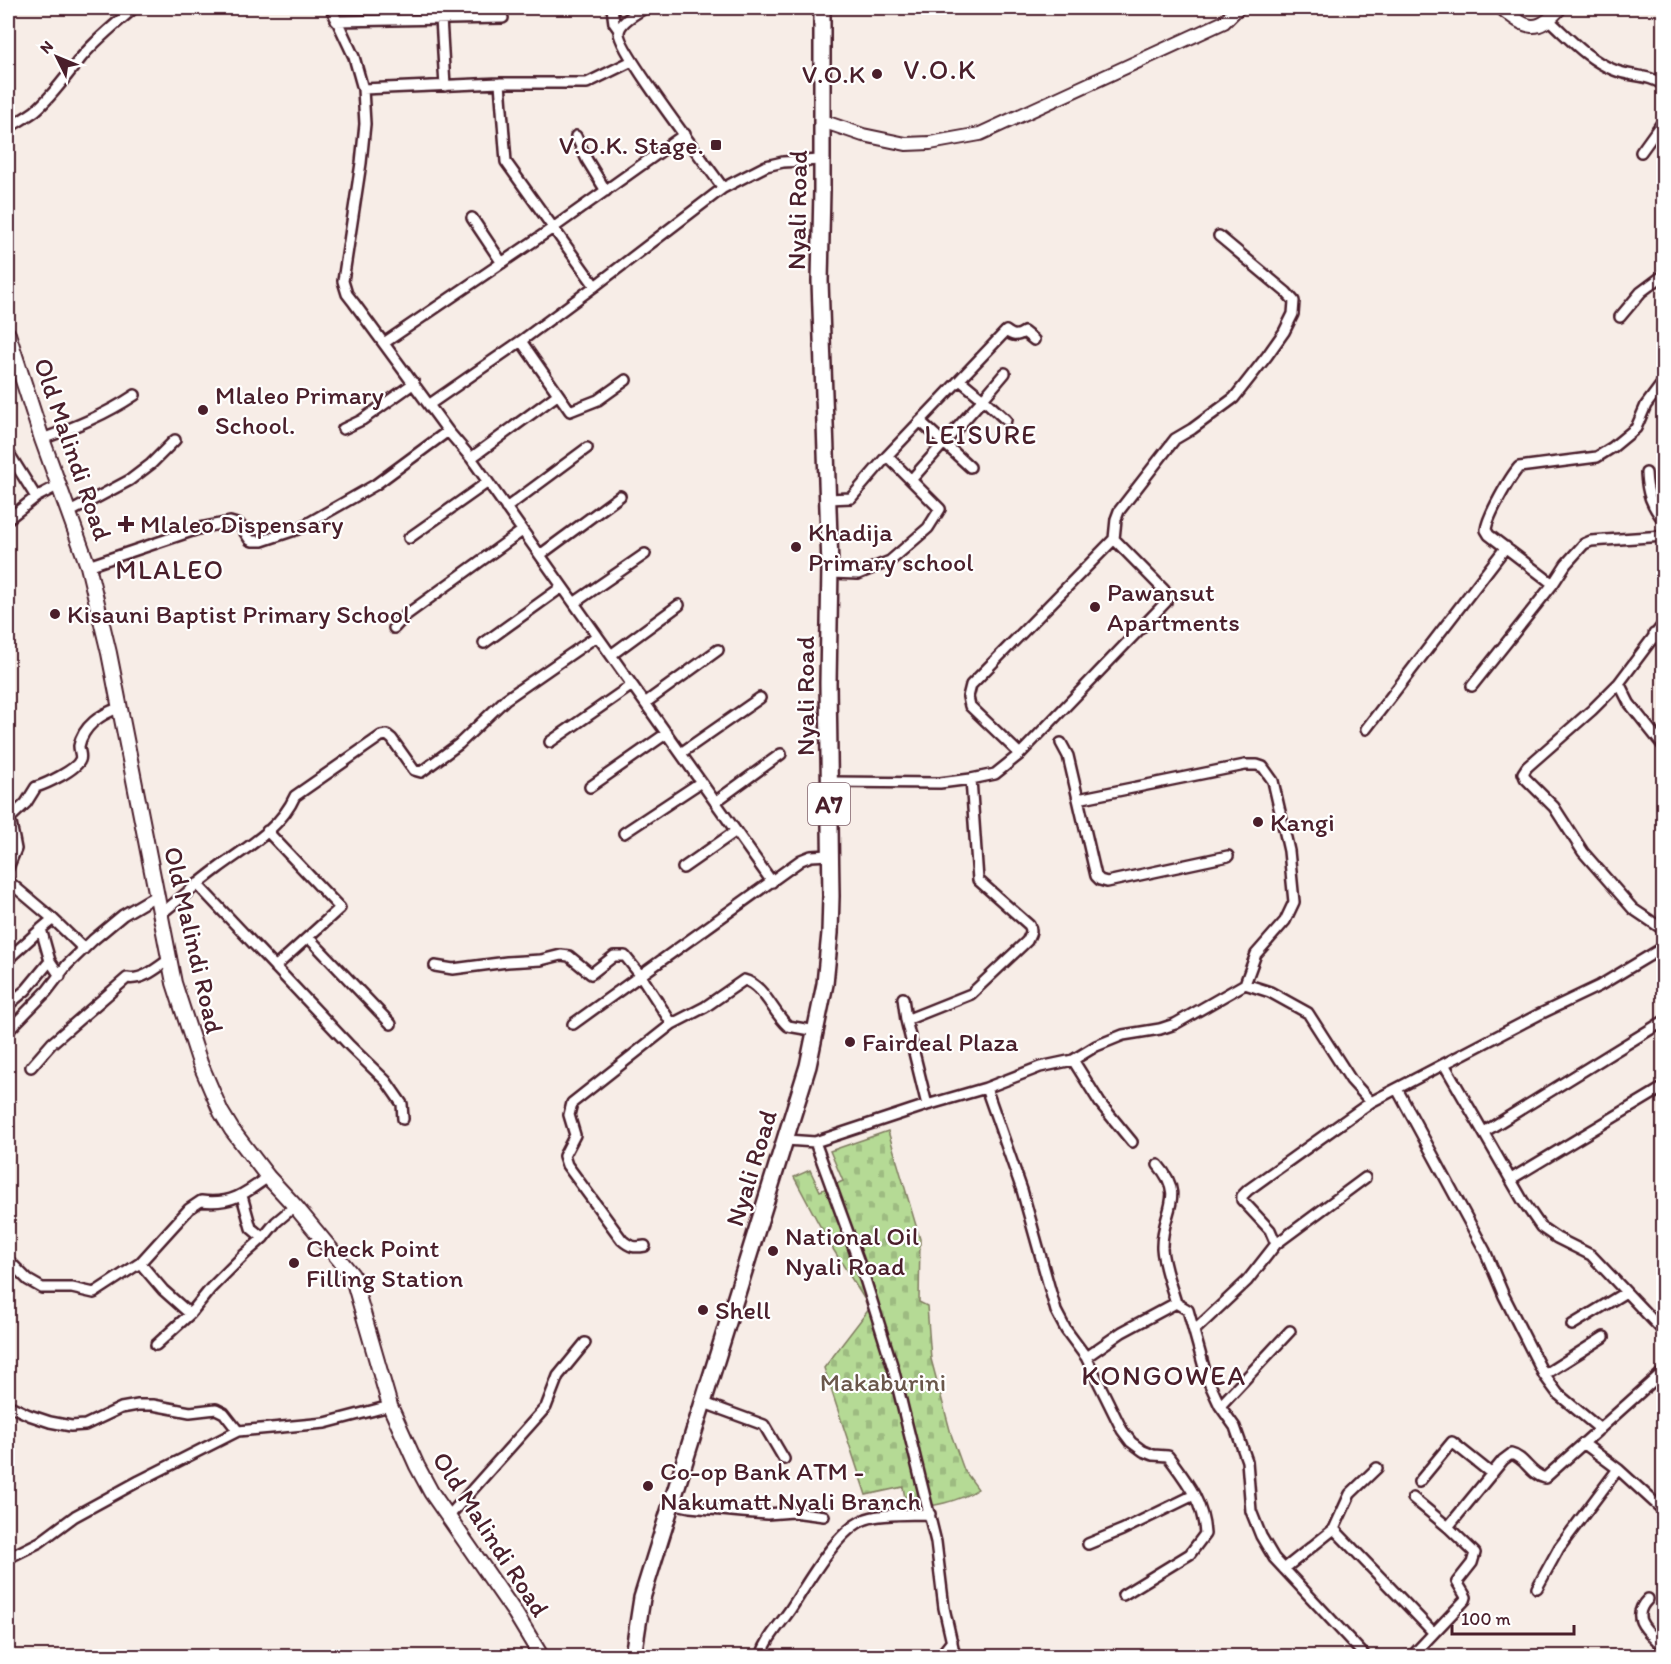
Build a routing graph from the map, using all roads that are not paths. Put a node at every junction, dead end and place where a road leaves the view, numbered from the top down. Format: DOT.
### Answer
graph roads {
  1 [pos="134,8"];
  2 [pos="331,8"];
  3 [pos="612,8"];
  4 [pos="645,8"];
  5 [pos="822,8"];
  6 [pos="1238,8"];
  7 [pos="1501,8"];
  8 [pos="1560,8"];
  9 [pos="441,18"];
  10 [pos="503,18"];
  11 [pos="1549,20"];
  12 [pos="336,21"];
  13 [pos="619,30"];
  14 [pos="632,61"];
  15 [pos="500,83"];
  16 [pos="1664,85"];
  17 [pos="445,86"];
  18 [pos="363,89"];
  19 [pos="1664,120"];
  20 [pos="822,121"];
  21 [pos="8,128"];
  22 [pos="685,134"];
  23 [pos="576,136"];
  24 [pos="1641,152"];
  25 [pos="821,160"];
  26 [pos="723,188"];
  27 [pos="606,190"];
  28 [pos="472,218"];
  29 [pos="553,228"];
  30 [pos="1219,236"];
  31 [pos="502,263"];
  32 [pos="1663,274"];
  33 [pos="596,286"];
  34 [pos="1620,317"];
  35 [pos="8,334"];
  36 [pos="1034,340"];
  37 [pos="521,341"];
  38 [pos="384,343"];
  39 [pos="1005,373"];
  40 [pos="626,380"];
  41 [pos="960,380"];
  42 [pos="1664,381"];
  43 [pos="414,383"];
  44 [pos="135,395"];
  45 [pos="557,395"];
  46 [pos="983,399"];
  47 [pos="430,404"];
  48 [pos="1006,420"];
  49 [pos="920,421"];
  50 [pos="343,429"];
  51 [pos="448,431"];
  52 [pos="42,439"];
  53 [pos="175,440"];
  54 [pos="944,444"];
  55 [pos="587,448"];
  56 [pos="8,452"];
  57 [pos="887,456"];
  58 [pos="471,458"];
  59 [pos="970,467"];
  60 [pos="1646,473"];
  61 [pos="911,480"];
  62 [pos="488,482"];
  63 [pos="59,485"];
  64 [pos="620,496"];
  65 [pos="36,497"];
  66 [pos="828,499"];
  67 [pos="506,508"];
  68 [pos="70,512"];
  69 [pos="8,519"];
  70 [pos="1664,521"];
  71 [pos="522,531"];
  72 [pos="1664,536"];
  73 [pos="409,538"];
  74 [pos="1114,538"];
  75 [pos="1506,547"];
  76 [pos="645,554"];
  77 [pos="540,555"];
  78 [pos="88,566"];
  79 [pos="830,573"];
  80 [pos="1553,584"];
  81 [pos="562,587"];
  82 [pos="574,603"];
  83 [pos="679,605"];
  84 [pos="1664,623"];
  85 [pos="394,628"];
  86 [pos="1654,634"];
  87 [pos="597,636"];
  88 [pos="484,643"];
  89 [pos="1664,644"];
  90 [pos="718,650"];
  91 [pos="611,655"];
  92 [pos="1619,683"];
  93 [pos="632,685"];
  94 [pos="1472,686"];
  95 [pos="759,698"];
  96 [pos="645,703"];
  97 [pos="119,708"];
  98 [pos="1366,729"];
  99 [pos="667,733"];
  100 [pos="550,742"];
  101 [pos="1061,743"];
  102 [pos="1664,747"];
  103 [pos="681,753"];
  104 [pos="781,754"];
  105 [pos="1020,754"];
  106 [pos="971,779"];
  107 [pos="701,782"];
  108 [pos="829,782"];
  109 [pos="590,788"];
  110 [pos="1078,799"];
  111 [pos="715,802"];
  112 [pos="9,819"];
  113 [pos="267,831"];
  114 [pos="736,831"];
  115 [pos="624,833"];
  116 [pos="830,855"];
  117 [pos="1228,856"];
  118 [pos="8,868"];
  119 [pos="683,868"];
  120 [pos="8,881"];
  121 [pos="772,882"];
  122 [pos="197,884"];
  123 [pos="157,895"];
  124 [pos="162,913"];
  125 [pos="53,919"];
  126 [pos="41,929"];
  127 [pos="1664,930"];
  128 [pos="309,938"];
  129 [pos="1664,947"];
  130 [pos="84,949"];
  131 [pos="171,958"];
  132 [pos="8,959"];
  133 [pos="50,961"];
  134 [pos="435,966"];
  135 [pos="275,967"];
  136 [pos="60,976"];
  137 [pos="641,976"];
  138 [pos="1245,984"];
  139 [pos="903,998"];
  140 [pos="8,1005"];
  141 [pos="906,1020"];
  142 [pos="1664,1022"];
  143 [pos="391,1024"];
  144 [pos="573,1024"];
  145 [pos="672,1024"];
  146 [pos="8,1031"];
  147 [pos="816,1031"];
  148 [pos="1073,1060"];
  149 [pos="1444,1064"];
  150 [pos="31,1067"];
  151 [pos="1664,1087"];
  152 [pos="986,1088"];
  153 [pos="1397,1089"];
  154 [pos="1371,1102"];
  155 [pos="927,1105"];
  156 [pos="403,1119"];
  157 [pos="1484,1132"];
  158 [pos="786,1140"];
  159 [pos="815,1142"];
  160 [pos="1132,1142"];
  161 [pos="1158,1165"];
  162 [pos="268,1177"];
  163 [pos="1365,1178"];
  164 [pos="1511,1179"];
  165 [pos="242,1196"];
  166 [pos="295,1206"];
  167 [pos="264,1238"];
  168 [pos="1276,1244"];
  169 [pos="645,1246"];
  170 [pos="8,1260"];
  171 [pos="140,1263"];
  172 [pos="1626,1292"];
  173 [pos="1176,1303"];
  174 [pos="189,1314"];
  175 [pos="1572,1325"];
  176 [pos="1290,1330"];
  177 [pos="1194,1331"];
  178 [pos="1664,1332"];
  179 [pos="1604,1337"];
  180 [pos="585,1343"];
  181 [pos="156,1345"];
  182 [pos="1086,1357"];
  183 [pos="1664,1371"];
  184 [pos="1544,1375"];
  185 [pos="704,1403"];
  186 [pos="8,1405"];
  187 [pos="390,1406"];
  188 [pos="1220,1406"];
  189 [pos="1600,1429"];
  190 [pos="238,1431"];
  191 [pos="1583,1443"];
  192 [pos="784,1459"];
  193 [pos="1377,1468"];
  194 [pos="1618,1469"];
  195 [pos="1492,1474"];
  196 [pos="1419,1482"];
  197 [pos="1194,1495"];
  198 [pos="1413,1498"];
  199 [pos="670,1503"];
  200 [pos="1664,1511"];
  201 [pos="930,1514"];
  202 [pos="824,1516"];
  203 [pos="448,1517"];
  204 [pos="1448,1527"];
  205 [pos="1334,1529"];
  206 [pos="1088,1544"];
  207 [pos="8,1558"];
  208 [pos="1284,1569"];
  209 [pos="650,1575"];
  210 [pos="1537,1588"];
  211 [pos="1123,1595"];
  212 [pos="1648,1599"];
  213 [pos="1433,1632"];
  214 [pos="952,1641"];
  215 [pos="1664,1647"];
  216 [pos="541,1656"];
  217 [pos="633,1656"];
  218 [pos="640,1656"];
  219 [pos="761,1656"];
  220 [pos="940,1656"];
  221 [pos="955,1656"];
  222 [pos="1365,1656"];
  223 [pos="1412,1656"];
  1 -- 21 [label="street"];
  2 -- 12 [label="street"];
  3 -- 13 [label="street"];
  4 -- 13 [label="street"];
  5 -- 20 [label="highway, Nyali Road / A7"];
  6 -- 20 [label="street"];
  7 -- 11 [label="street"];
  8 -- 11 [label="street"];
  9 -- 10 [label="street"];
  9 -- 12 [label="street"];
  9 -- 17 [label="street"];
  11 -- 16 [label="street"];
  12 -- 18 [label="street"];
  13 -- 14 [label="street"];
  14 -- 15 [label="street"];
  14 -- 22 [label="street"];
  15 -- 17 [label="street"];
  15 -- 29 [label="street"];
  17 -- 18 [label="street"];
  18 -- 38 [label="street"];
  19 -- 24 [label="street"];
  20 -- 25 [label="highway, Nyali Road / A7"];
  22 -- 26 [label="street"];
  22 -- 27 [label="street"];
  23 -- 27 [label="street"];
  25 -- 26 [label="street"];
  25 -- 66 [label="highway, Nyali Road / A7"];
  26 -- 33 [label="street"];
  27 -- 29 [label="street"];
  28 -- 31 [label="street"];
  29 -- 31 [label="street"];
  29 -- 33 [label="street"];
  30 -- 74 [label="street"];
  31 -- 38 [label="street"];
  32 -- 34 [label="street"];
  33 -- 37 [label="street"];
  35 -- 52 [label="main road, Old Malindi Road"];
  36 -- 41 [label="street"];
  37 -- 45 [label="street"];
  37 -- 47 [label="street"];
  38 -- 43 [label="street"];
  39 -- 46 [label="street"];
  40 -- 45 [label="street"];
  41 -- 46 [label="street"];
  41 -- 49 [label="street"];
  42 -- 75 [label="street"];
  43 -- 47 [label="street"];
  43 -- 50 [label="street"];
  44 -- 52 [label="street"];
  45 -- 58 [label="street"];
  46 -- 48 [label="street"];
  46 -- 54 [label="street"];
  47 -- 51 [label="street"];
  49 -- 54 [label="street"];
  49 -- 57 [label="street"];
  51 -- 58 [label="street"];
  51 -- 78 [label="street"];
  52 -- 63 [label="main road, Old Malindi Road"];
  53 -- 68 [label="street"];
  54 -- 59 [label="street"];
  54 -- 61 [label="street"];
  55 -- 67 [label="street"];
  56 -- 65 [label="street"];
  57 -- 61 [label="street"];
  57 -- 66 [label="street"];
  58 -- 62 [label="street"];
  60 -- 70 [label="street"];
  61 -- 79 [label="street"];
  62 -- 67 [label="street"];
  62 -- 73 [label="street"];
  63 -- 65 [label="street"];
  63 -- 68 [label="main road, Old Malindi Road"];
  64 -- 77 [label="street"];
  65 -- 69 [label="street"];
  66 -- 79 [label="highway, Nyali Road / A7"];
  67 -- 71 [label="street"];
  68 -- 78 [label="main road, Old Malindi Road"];
  71 -- 77 [label="street"];
  71 -- 85 [label="street"];
  72 -- 80 [label="street"];
  74 -- 105 [label="street"];
  74 -- 105 [label="street"];
  75 -- 80 [label="street"];
  75 -- 98 [label="street"];
  76 -- 82 [label="street"];
  77 -- 81 [label="street"];
  78 -- 97 [label="main road, Old Malindi Road"];
  79 -- 108 [label="highway, Nyali Road / A7"];
  80 -- 94 [label="street"];
  81 -- 82 [label="street"];
  81 -- 88 [label="street"];
  82 -- 87 [label="street"];
  83 -- 91 [label="street"];
  84 -- 86 [label="street"];
  86 -- 89 [label="street"];
  86 -- 92 [label="street"];
  87 -- 91 [label="street"];
  87 -- 113 [label="street"];
  90 -- 96 [label="street"];
  91 -- 93 [label="street"];
  92 -- 102 [label="street"];
  92 -- 127 [label="street"];
  93 -- 96 [label="street"];
  93 -- 100 [label="street"];
  95 -- 103 [label="street"];
  96 -- 99 [label="street"];
  97 -- 112 [label="street"];
  97 -- 123 [label="main road, Old Malindi Road"];
  99 -- 103 [label="street"];
  99 -- 109 [label="street"];
  101 -- 110 [label="street"];
  103 -- 107 [label="street"];
  104 -- 111 [label="street"];
  105 -- 106 [label="street"];
  106 -- 108 [label="street"];
  106 -- 141 [label="street"];
  107 -- 111 [label="street"];
  107 -- 115 [label="street"];
  108 -- 116 [label="highway, Nyali Road / A7"];
  110 -- 117 [label="street"];
  110 -- 138 [label="street"];
  111 -- 114 [label="street"];
  112 -- 118 [label="street"];
  113 -- 122 [label="street"];
  113 -- 128 [label="street"];
  114 -- 119 [label="street"];
  114 -- 121 [label="street"];
  116 -- 121 [label="street"];
  116 -- 147 [label="highway, Nyali Road / A7"];
  120 -- 125 [label="street"];
  121 -- 137 [label="street"];
  122 -- 124 [label="street"];
  122 -- 135 [label="street"];
  123 -- 124 [label="main road, Old Malindi Road"];
  123 -- 130 [label="street"];
  124 -- 131 [label="main road, Old Malindi Road"];
  125 -- 126 [label="street"];
  125 -- 130 [label="street"];
  126 -- 132 [label="street"];
  126 -- 133 [label="street"];
  128 -- 135 [label="street"];
  128 -- 143 [label="street"];
  129 -- 149 [label="street"];
  130 -- 136 [label="street"];
  131 -- 150 [label="street"];
  131 -- 162 [label="main road, Old Malindi Road"];
  133 -- 136 [label="street"];
  133 -- 140 [label="street"];
  134 -- 137 [label="street"];
  135 -- 156 [label="street"];
  136 -- 146 [label="street"];
  137 -- 144 [label="street"];
  137 -- 145 [label="street"];
  138 -- 148 [label="street"];
  138 -- 154 [label="street"];
  139 -- 141 [label="street"];
  141 -- 155 [label="street"];
  142 -- 157 [label="street"];
  145 -- 147 [label="street"];
  145 -- 169 [label="street"];
  147 -- 158 [label="highway, Nyali Road / A7"];
  148 -- 152 [label="street"];
  148 -- 160 [label="street"];
  149 -- 153 [label="street"];
  149 -- 157 [label="street"];
  151 -- 164 [label="street"];
  152 -- 155 [label="street"];
  152 -- 182 [label="street"];
  153 -- 154 [label="street"];
  153 -- 184 [label="street"];
  154 -- 168 [label="street"];
  155 -- 159 [label="street"];
  157 -- 164 [label="street"];
  158 -- 159 [label="street"];
  158 -- 185 [label="highway, Nyali Road / A7"];
  159 -- 201 [label="street"];
  161 -- 173 [label="street"];
  162 -- 165 [label="street"];
  162 -- 166 [label="main road, Old Malindi Road"];
  163 -- 168 [label="street"];
  164 -- 172 [label="street"];
  165 -- 167 [label="street"];
  165 -- 171 [label="street"];
  166 -- 167 [label="street"];
  166 -- 187 [label="main road, Old Malindi Road"];
  167 -- 174 [label="street"];
  168 -- 177 [label="street"];
  170 -- 171 [label="street"];
  171 -- 174 [label="street"];
  172 -- 175 [label="street"];
  172 -- 178 [label="street"];
  173 -- 177 [label="street"];
  173 -- 182 [label="street"];
  174 -- 181 [label="street"];
  176 -- 188 [label="street"];
  177 -- 188 [label="street"];
  179 -- 184 [label="street"];
  180 -- 203 [label="street"];
  182 -- 197 [label="street"];
  183 -- 189 [label="street"];
  184 -- 189 [label="street"];
  185 -- 192 [label="street"];
  185 -- 199 [label="highway, Nyali Road / A7"];
  186 -- 190 [label="street"];
  187 -- 190 [label="street"];
  187 -- 203 [label="main road, Old Malindi Road"];
  188 -- 208 [label="street"];
  189 -- 191 [label="street"];
  190 -- 207 [label="street"];
  191 -- 194 [label="street"];
  191 -- 195 [label="street"];
  193 -- 205 [label="street"];
  194 -- 200 [label="street"];
  194 -- 210 [label="street"];
  195 -- 196 [label="street"];
  195 -- 204 [label="street"];
  197 -- 206 [label="street"];
  197 -- 211 [label="street"];
  198 -- 204 [label="street"];
  199 -- 202 [label="street"];
  199 -- 209 [label="highway, Nyali Road / A7"];
  201 -- 214 [label="street"];
  201 -- 219 [label="street"];
  203 -- 216 [label="main road, Old Malindi Road"];
  204 -- 213 [label="street"];
  205 -- 208 [label="street"];
  205 -- 213 [label="street"];
  208 -- 222 [label="street"];
  209 -- 217 [label="highway, Nyali Road / A7"];
  209 -- 218 [label="highway, Nyali Road / A7"];
  212 -- 215 [label="street"];
  213 -- 223 [label="street"];
  214 -- 220 [label="street"];
  214 -- 221 [label="street"];
}
